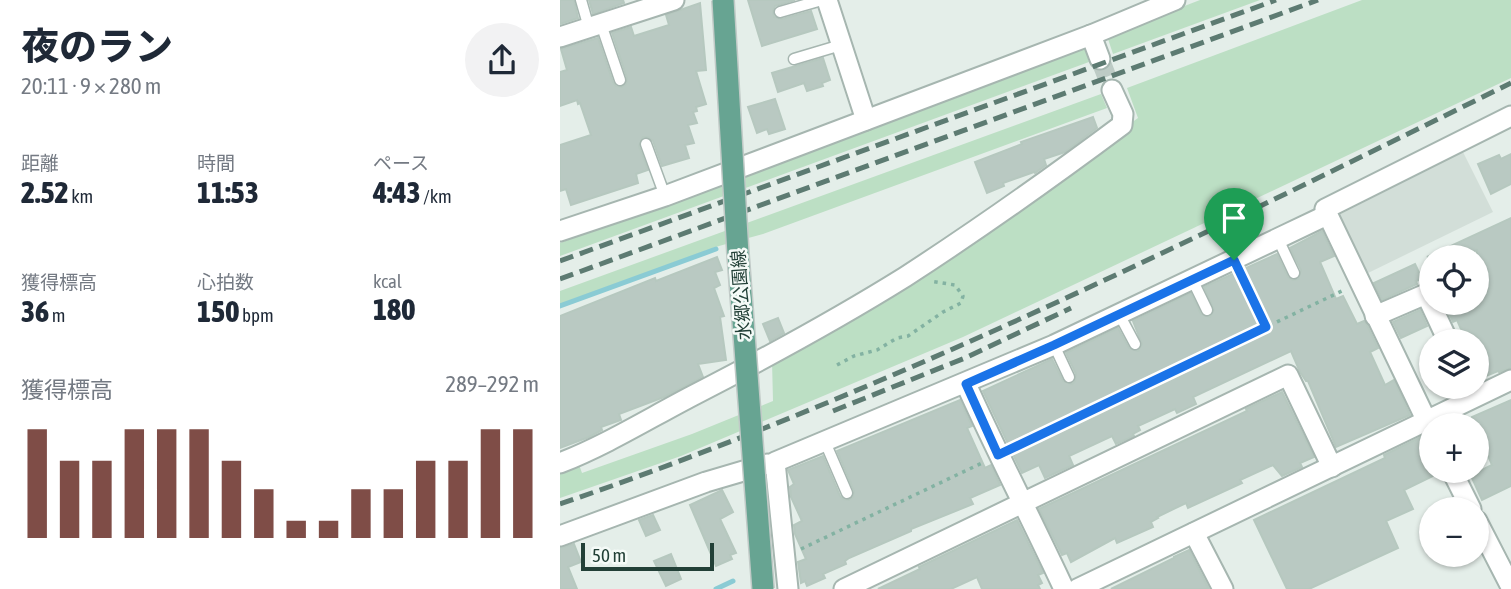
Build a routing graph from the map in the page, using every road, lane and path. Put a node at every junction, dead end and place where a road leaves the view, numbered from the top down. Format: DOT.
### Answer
graph roads {
  1 [pos="580,0"];
  2 [pos="674,0"];
  3 [pos="723,0"];
  4 [pos="824,0"];
  5 [pos="1175,0"];
  6 [pos="641,5"];
  7 [pos="780,12"];
  8 [pos="595,26"];
  9 [pos="1091,35"];
  10 [pos="560,37"];
  11 [pos="841,45"];
  12 [pos="794,59"];
  13 [pos="1100,59"];
  14 [pos="620,80"];
  15 [pos="1112,90"];
  16 [pos="1511,116"];
  17 [pos="866,120"];
  18 [pos="646,144"];
  19 [pos="665,196"];
  20 [pos="1328,215"];
  21 [pos="560,231"];
  22 [pos="1278,239"];
  23 [pos="1234,260"];
  24 [pos="1294,273"];
  25 [pos="904,277"];
  26 [pos="1192,279"];
  27 [pos="1359,283"];
  28 [pos="1207,310"];
  29 [pos="1119,314"];
  30 [pos="1375,316"];
  31 [pos="1266,327"];
  32 [pos="1442,329"];
  33 [pos="1054,345"];
  34 [pos="1135,345"];
  35 [pos="837,365"];
  36 [pos="1069,377"];
  37 [pos="1511,380"];
  38 [pos="966,384"];
  39 [pos="1489,387"];
  40 [pos="1464,399"];
  41 [pos="1423,413"];
  42 [pos="1446,413"];
  43 [pos="1419,430"];
  44 [pos="825,442"];
  45 [pos="998,455"];
  46 [pos="775,462"];
  47 [pos="560,463"];
  48 [pos="1332,467"];
  49 [pos="847,493"];
  50 [pos="1023,502"];
  51 [pos="1194,533"];
  52 [pos="560,536"];
  53 [pos="1489,544"];
  54 [pos="784,557"];
  55 [pos="1511,587"];
  56 [pos="763,589"];
  57 [pos="788,589"];
  58 [pos="844,589"];
  59 [pos="1064,589"];
  60 [pos="1077,589"];
  61 [pos="1223,589"];
  1 -- 8 [label="lane"];
  2 -- 6 [label="street"];
  3 -- 56 [label="main road, 水郷公園線, bridge"];
  4 -- 7 [label="lane"];
  4 -- 11 [label="street"];
  5 -- 9 [label="street"];
  6 -- 8 [label="street"];
  8 -- 10 [label="street"];
  8 -- 14 [label="lane"];
  9 -- 13 [label="street"];
  9 -- 17 [label="street"];
  11 -- 12 [label="lane"];
  11 -- 17 [label="street"];
  15 -- 25 [label="street"];
  16 -- 20 [label="street"];
  17 -- 19 [label="street"];
  18 -- 19 [label="lane"];
  19 -- 21 [label="street"];
  20 -- 22 [label="street"];
  20 -- 27 [label="street"];
  22 -- 23 [label="street"];
  22 -- 24 [label="lane"];
  23 -- 26 [label="street"];
  23 -- 31 [label="path"];
  25 -- 35 [label="path"];
  25 -- 47 [label="street"];
  26 -- 28 [label="lane"];
  26 -- 29 [label="street"];
  27 -- 30 [label="street"];
  27 -- 31 [label="path"];
  29 -- 33 [label="street"];
  29 -- 34 [label="lane"];
  30 -- 32 [label="street"];
  30 -- 41 [label="street"];
  31 -- 45 [label="path"];
  33 -- 36 [label="lane"];
  33 -- 38 [label="street"];
  37 -- 39 [label="street"];
  38 -- 44 [label="street"];
  38 -- 45 [label="street"];
  40 -- 42 [label="street"];
  43 -- 48 [label="street"];
  44 -- 46 [label="street"];
  44 -- 49 [label="lane"];
  45 -- 50 [label="street"];
  45 -- 54 [label="path"];
  46 -- 52 [label="street"];
  46 -- 54 [label="street"];
  48 -- 50 [label="street"];
  48 -- 51 [label="street"];
  50 -- 58 [label="street"];
  50 -- 59 [label="street"];
  51 -- 60 [label="street"];
  51 -- 61 [label="street"];
  53 -- 55 [label="street"];
  54 -- 57 [label="street"];
}
